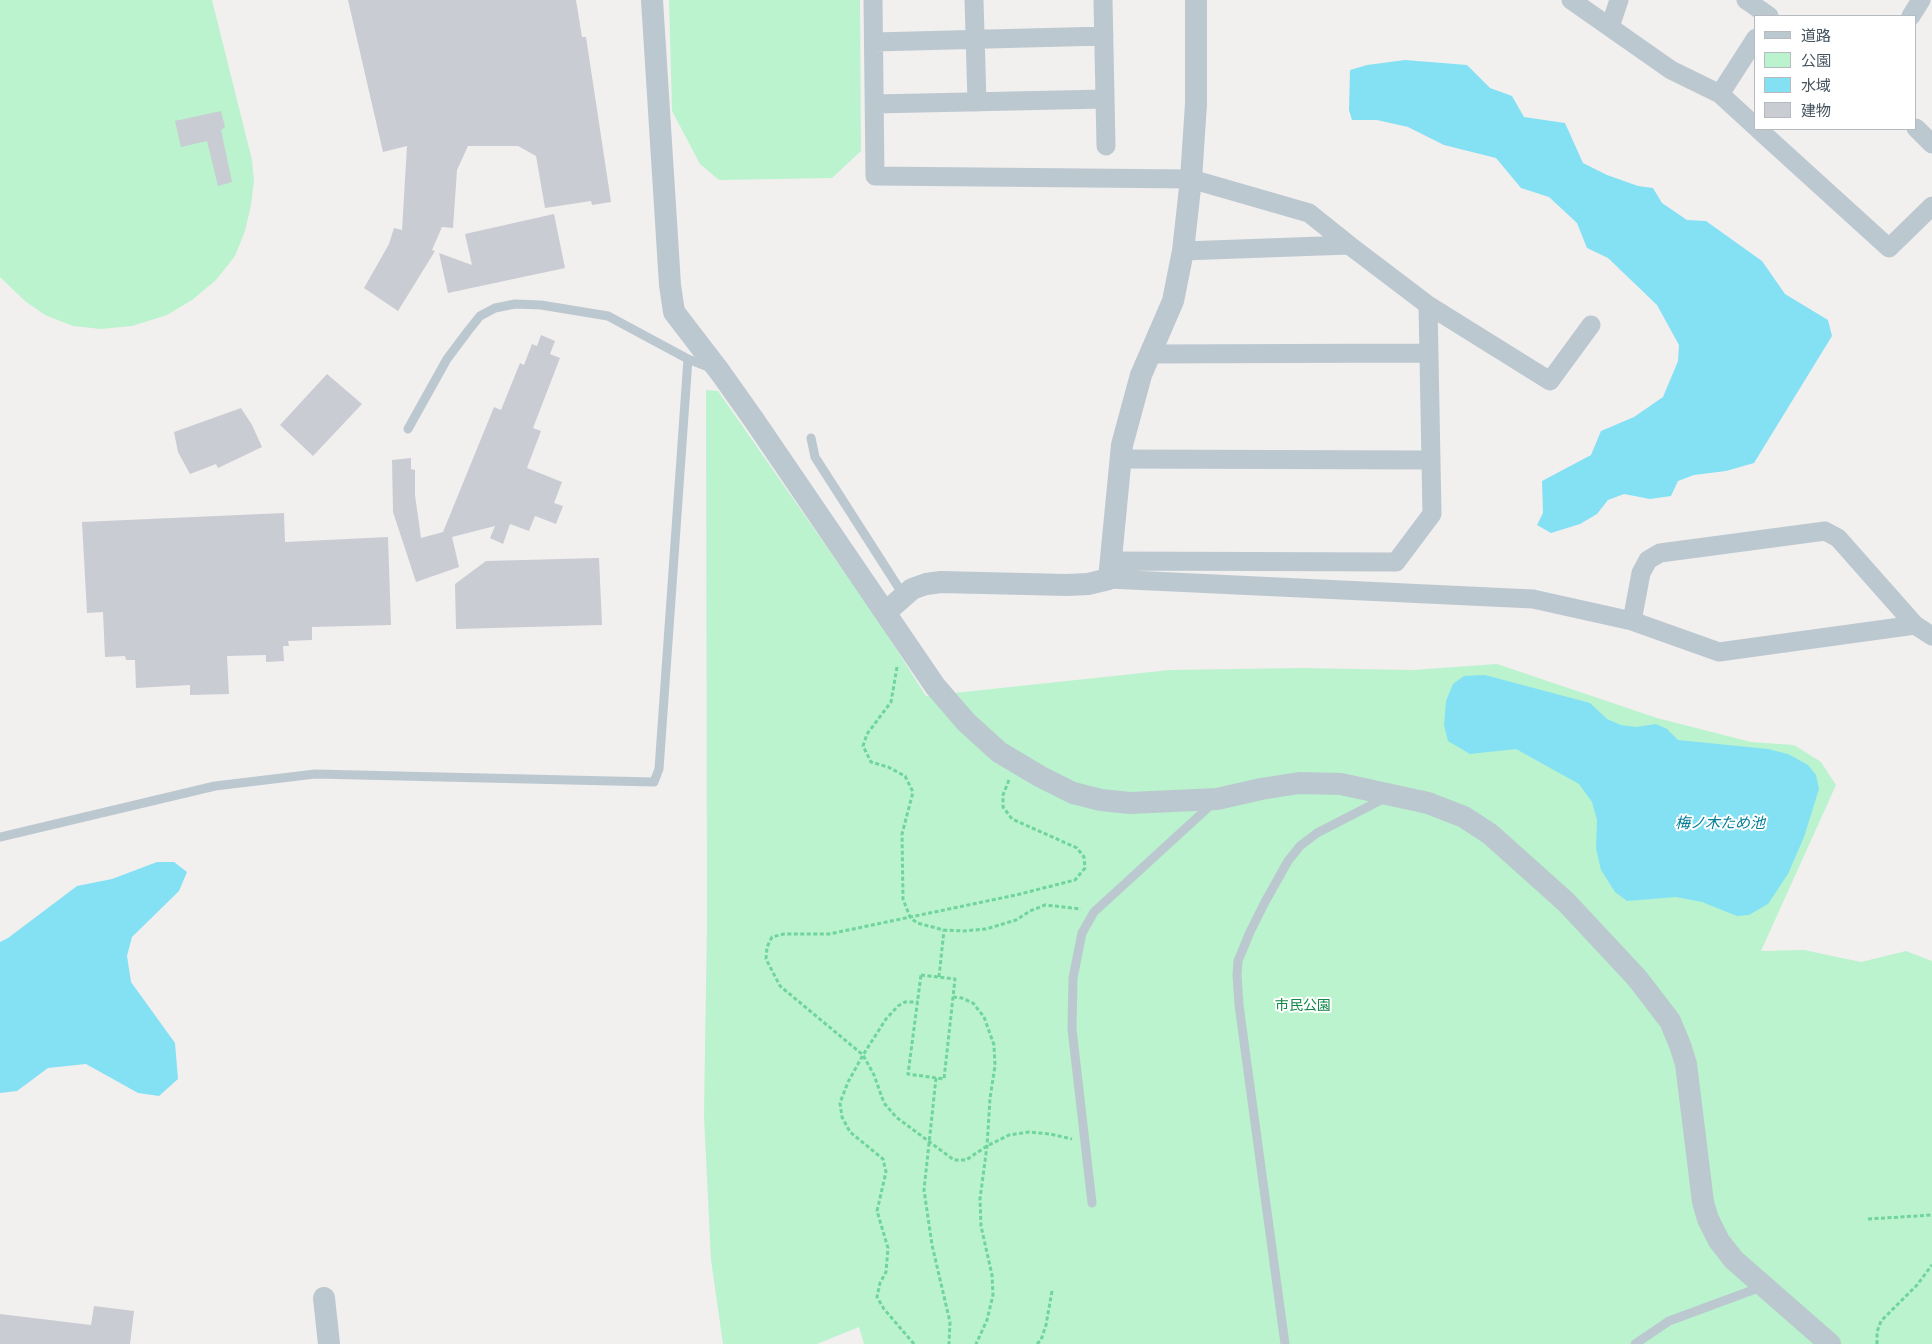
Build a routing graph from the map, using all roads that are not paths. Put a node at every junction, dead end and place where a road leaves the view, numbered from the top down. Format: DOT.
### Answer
graph roads {
  1 [pos="652,0"];
  2 [pos="874,0"];
  3 [pos="974,0"];
  4 [pos="1103,0"];
  5 [pos="1196,0"];
  6 [pos="1572,0"];
  7 [pos="1619,0"];
  8 [pos="1746,0"];
  9 [pos="1921,0"];
  10 [pos="1768,15"];
  11 [pos="1912,15"];
  12 [pos="1610,27"];
  13 [pos="1104,36"];
  14 [pos="975,39"];
  15 [pos="1754,41"];
  16 [pos="874,42"];
  17 [pos="1720,94"];
  18 [pos="1105,99"];
  19 [pos="977,102"];
  20 [pos="875,104"];
  21 [pos="1754,125"];
  22 [pos="1917,129"];
  23 [pos="1759,130"];
  24 [pos="1932,144"];
  25 [pos="1106,146"];
  26 [pos="1192,179"];
  27 [pos="1932,206"];
  28 [pos="1349,245"];
  29 [pos="1183,250"];
  30 [pos="1428,305"];
  31 [pos="1590,325"];
  32 [pos="1429,352"];
  33 [pos="1150,354"];
  34 [pos="688,359"];
  35 [pos="720,372"];
  36 [pos="408,429"];
  37 [pos="812,438"];
  38 [pos="1120,459"];
  39 [pos="1431,460"];
  40 [pos="1110,570"];
  41 [pos="904,596"];
  42 [pos="886,612"];
  43 [pos="1632,621"];
  44 [pos="1915,625"];
  45 [pos="1932,636"];
  46 [pos="1390,795"];
  47 [pos="1217,799"];
  48 [pos="0,837"];
  49 [pos="1092,1203"];
  50 [pos="1764,1286"];
  51 [pos="324,1298"];
  52 [pos="329,1344"];
  53 [pos="1285,1344"];
  54 [pos="1635,1344"];
  55 [pos="1830,1344"];
  1 -- 35 [label="street"];
  2 -- 16 [label="street"];
  3 -- 14 [label="street"];
  4 -- 13 [label="street"];
  5 -- 26 [label="street"];
  6 -- 12 [label="street"];
  7 -- 12 [label="street"];
  8 -- 10 [label="street"];
  9 -- 11 [label="street"];
  12 -- 17 [label="street"];
  13 -- 14 [label="street"];
  13 -- 18 [label="street"];
  14 -- 16 [label="street"];
  14 -- 19 [label="street"];
  15 -- 17 [label="street"];
  16 -- 20 [label="street"];
  17 -- 21 [label="street"];
  18 -- 19 [label="street"];
  18 -- 25 [label="street"];
  19 -- 20 [label="street"];
  20 -- 26 [label="street"];
  22 -- 24 [label="street"];
  23 -- 27 [label="street"];
  26 -- 28 [label="street"];
  26 -- 29 [label="street"];
  28 -- 29 [label="street"];
  28 -- 30 [label="street"];
  29 -- 33 [label="street"];
  30 -- 31 [label="street"];
  30 -- 32 [label="street"];
  32 -- 33 [label="street"];
  32 -- 39 [label="street"];
  33 -- 38 [label="street"];
  34 -- 35 [label="lane"];
  34 -- 36 [label="lane"];
  34 -- 48 [label="lane"];
  35 -- 42 [label="street"];
  37 -- 41 [label="lane"];
  38 -- 39 [label="street"];
  38 -- 40 [label="street"];
  39 -- 40 [label="street"];
  40 -- 41 [label="street"];
  40 -- 43 [label="street"];
  41 -- 42 [label="street"];
  42 -- 47 [label="street"];
  43 -- 44 [label="street"];
  43 -- 44 [label="street"];
  44 -- 45 [label="street"];
  46 -- 47 [label="street"];
  46 -- 50 [label="street"];
  46 -- 53 [label="lane"];
  47 -- 49 [label="lane"];
  50 -- 54 [label="lane"];
  50 -- 55 [label="street"];
  51 -- 52 [label="street"];
}
